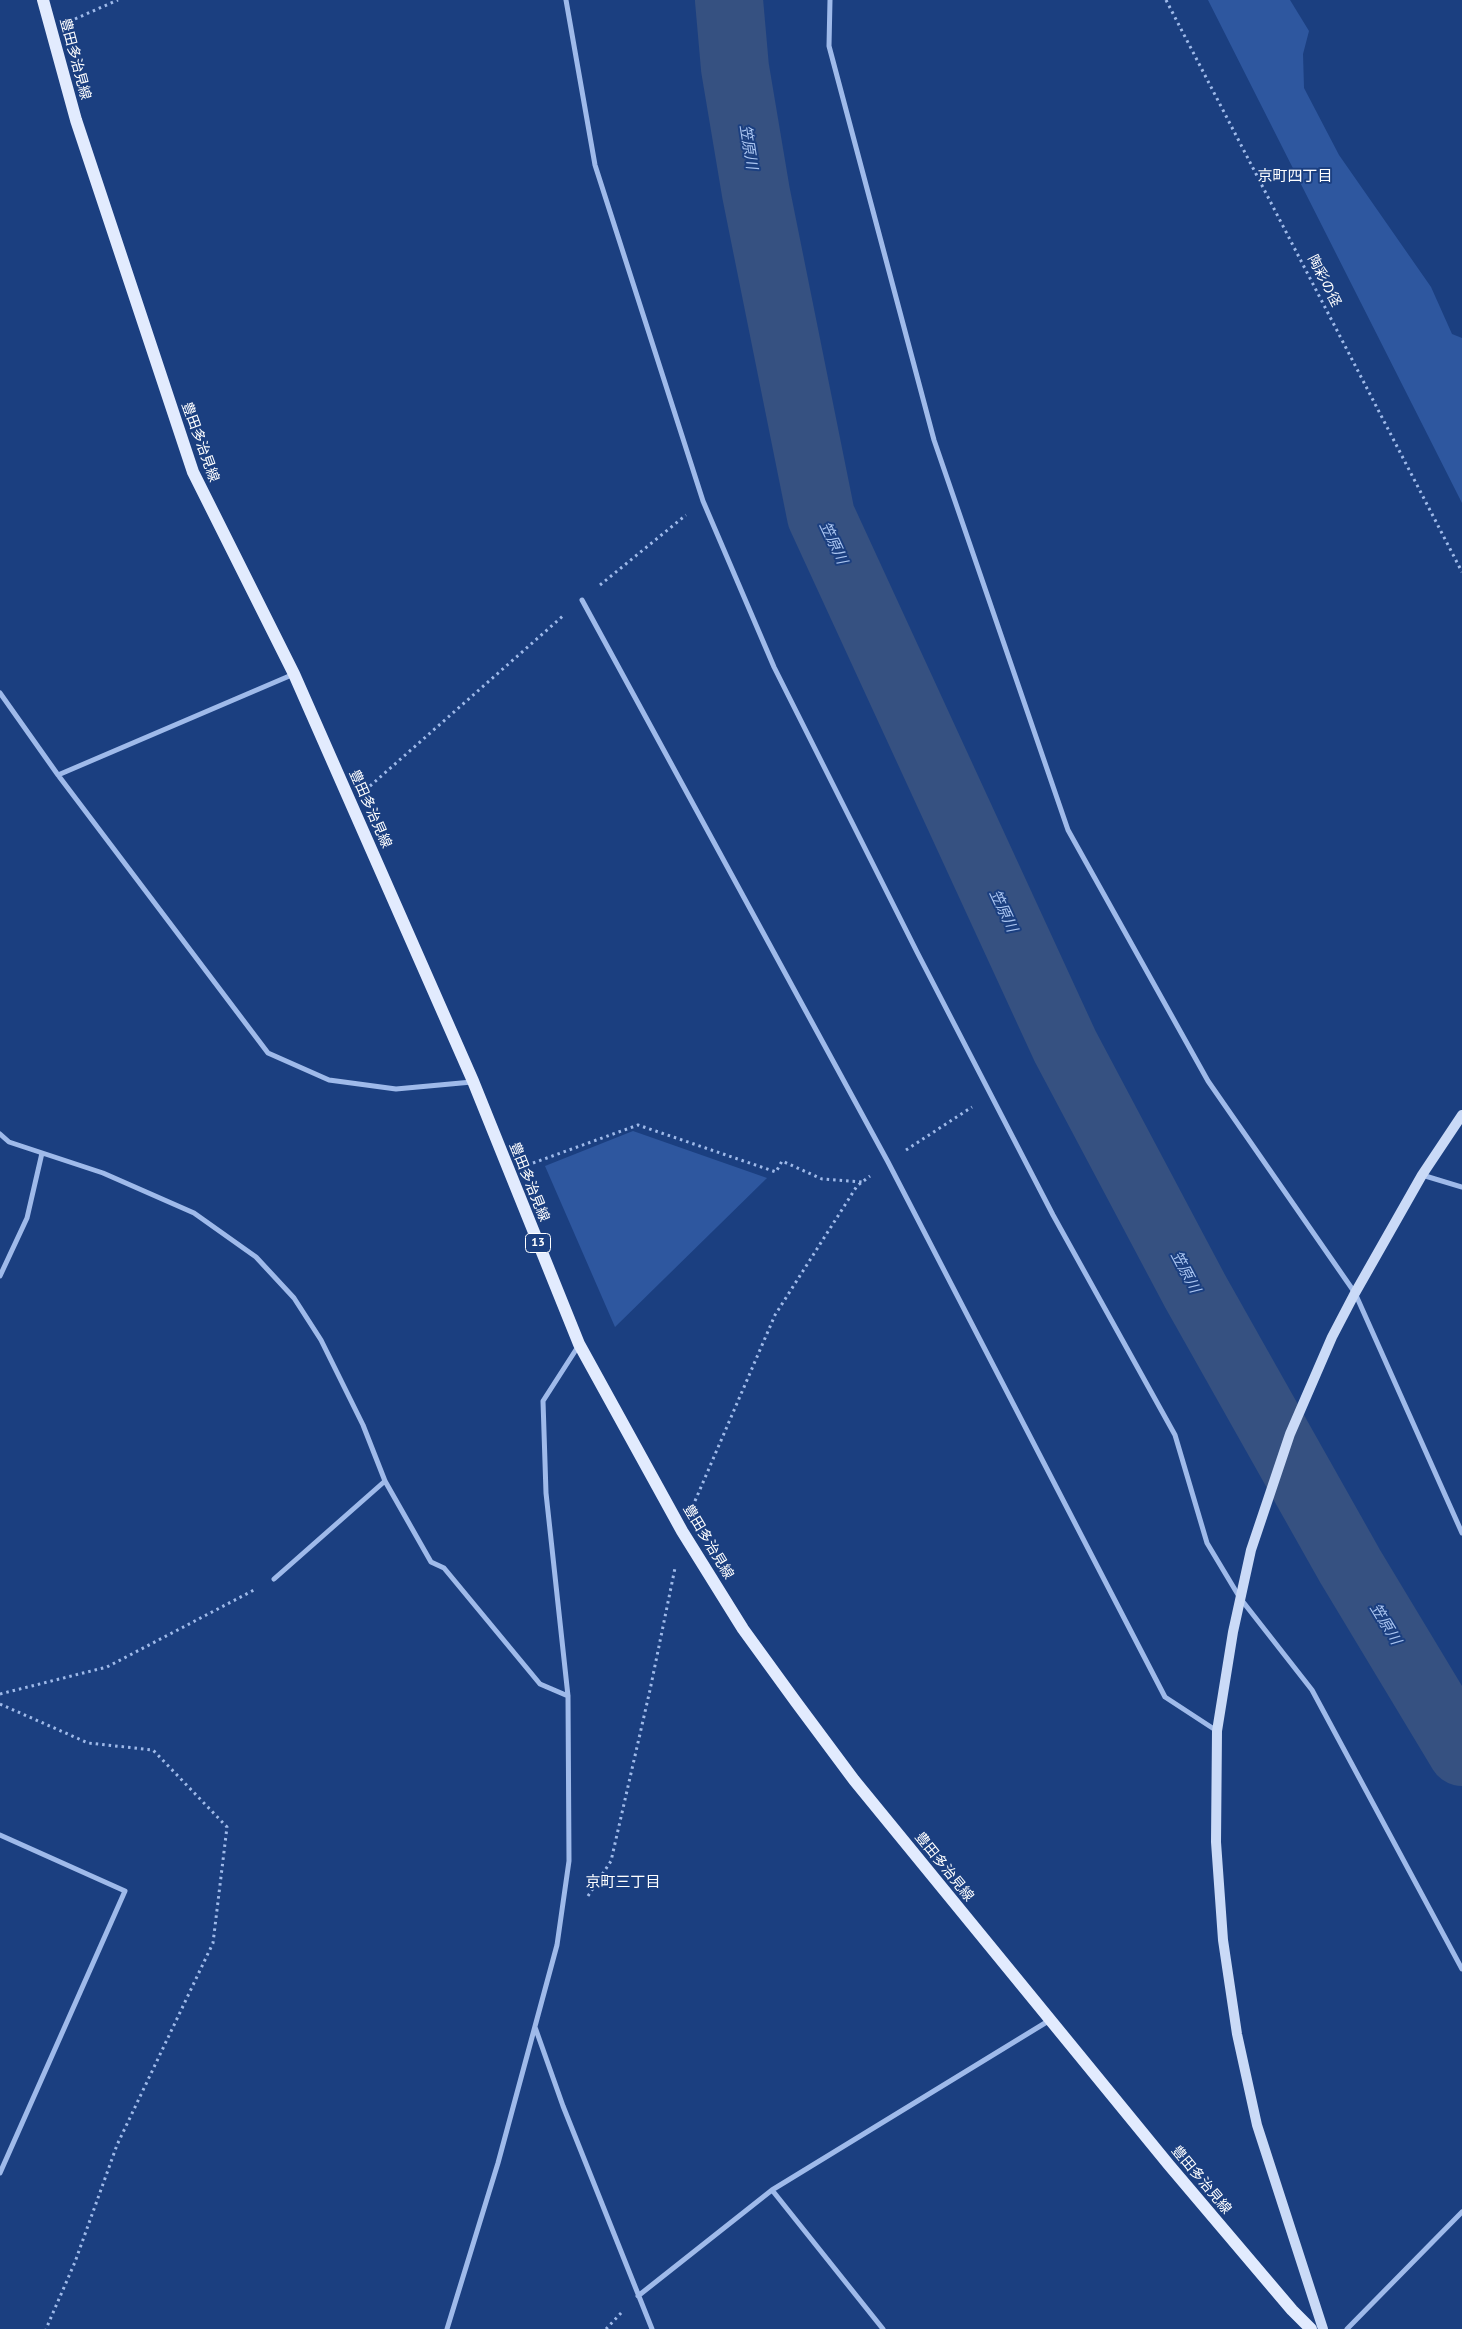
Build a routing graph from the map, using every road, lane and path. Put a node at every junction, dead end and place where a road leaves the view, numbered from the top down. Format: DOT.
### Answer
graph roads {
  1 [pos="44,0"];
  2 [pos="118,0"];
  3 [pos="566,0"];
  4 [pos="830,0"];
  5 [pos="1166,0"];
  6 [pos="51,29"];
  7 [pos="702,502"];
  8 [pos="1462,572"];
  9 [pos="582,600"];
  10 [pos="294,674"];
  11 [pos="0,693"];
  12 [pos="58,775"];
  13 [pos="351,803"];
  14 [pos="473,1082"];
  15 [pos="991,1095"];
  16 [pos="1462,1115"];
  17 [pos="0,1134"];
  18 [pos="42,1153"];
  19 [pos="888,1162"];
  20 [pos="509,1172"];
  21 [pos="1422,1175"];
  22 [pos="862,1182"];
  23 [pos="1462,1187"];
  24 [pos="0,1276"];
  25 [pos="1355,1293"];
  26 [pos="579,1344"];
  27 [pos="385,1481"];
  28 [pos="682,1531"];
  29 [pos="1462,1533"];
  30 [pos="274,1579"];
  31 [pos="1240,1598"];
  32 [pos="0,1694"];
  33 [pos="568,1696"];
  34 [pos="0,1704"];
  35 [pos="1217,1731"];
  36 [pos="0,1835"];
  37 [pos="584,1903"];
  38 [pos="1462,1969"];
  39 [pos="1051,2020"];
  40 [pos="535,2026"];
  41 [pos="0,2173"];
  42 [pos="772,2190"];
  43 [pos="1462,2212"];
  44 [pos="638,2296"];
  45 [pos="46,2329"];
  46 [pos="447,2329"];
  47 [pos="652,2329"];
  48 [pos="883,2329"];
  49 [pos="1311,2329"];
  50 [pos="1323,2329"];
  51 [pos="1347,2329"];
  1 -- 6 [label="main road, 豊田多治見線 / 13"];
  2 -- 6 [label="path"];
  3 -- 7 [label="street"];
  4 -- 25 [label="street"];
  5 -- 8 [label="path, 陶彩の径"];
  6 -- 10 [label="main road, 豊田多治見線 / 13"];
  7 -- 9 [label="path"];
  7 -- 15 [label="street"];
  9 -- 13 [label="path"];
  9 -- 19 [label="street"];
  10 -- 12 [label="street"];
  10 -- 13 [label="main road, 豊田多治見線 / 13"];
  11 -- 12 [label="street"];
  12 -- 14 [label="street"];
  13 -- 14 [label="main road, 豊田多治見線 / 13"];
  14 -- 20 [label="main road, 豊田多治見線 / 13"];
  15 -- 19 [label="path"];
  15 -- 31 [label="street"];
  16 -- 21 [label="street"];
  17 -- 18 [label="street"];
  18 -- 24 [label="street"];
  18 -- 27 [label="street"];
  19 -- 22 [label="path"];
  19 -- 35 [label="street"];
  20 -- 22 [label="path"];
  20 -- 26 [label="main road, 豊田多治見線 / 13"];
  21 -- 23 [label="street"];
  21 -- 25 [label="street"];
  22 -- 28 [label="path"];
  25 -- 29 [label="street"];
  25 -- 31 [label="street"];
  26 -- 28 [label="main road, 豊田多治見線 / 13"];
  26 -- 33 [label="street"];
  27 -- 30 [label="street"];
  27 -- 33 [label="street"];
  28 -- 37 [label="path"];
  28 -- 39 [label="main road, 豊田多治見線 / 13"];
  30 -- 32 [label="path"];
  31 -- 35 [label="street"];
  31 -- 38 [label="street"];
  33 -- 40 [label="street"];
  34 -- 45 [label="path"];
  35 -- 50 [label="street"];
  36 -- 41 [label="street"];
  39 -- 42 [label="street"];
  39 -- 49 [label="main road, 豊田多治見線 / 13"];
  40 -- 44 [label="street"];
  40 -- 46 [label="street"];
  42 -- 44 [label="street"];
  42 -- 48 [label="street"];
  43 -- 51 [label="street"];
  44 -- 47 [label="street"];
}
